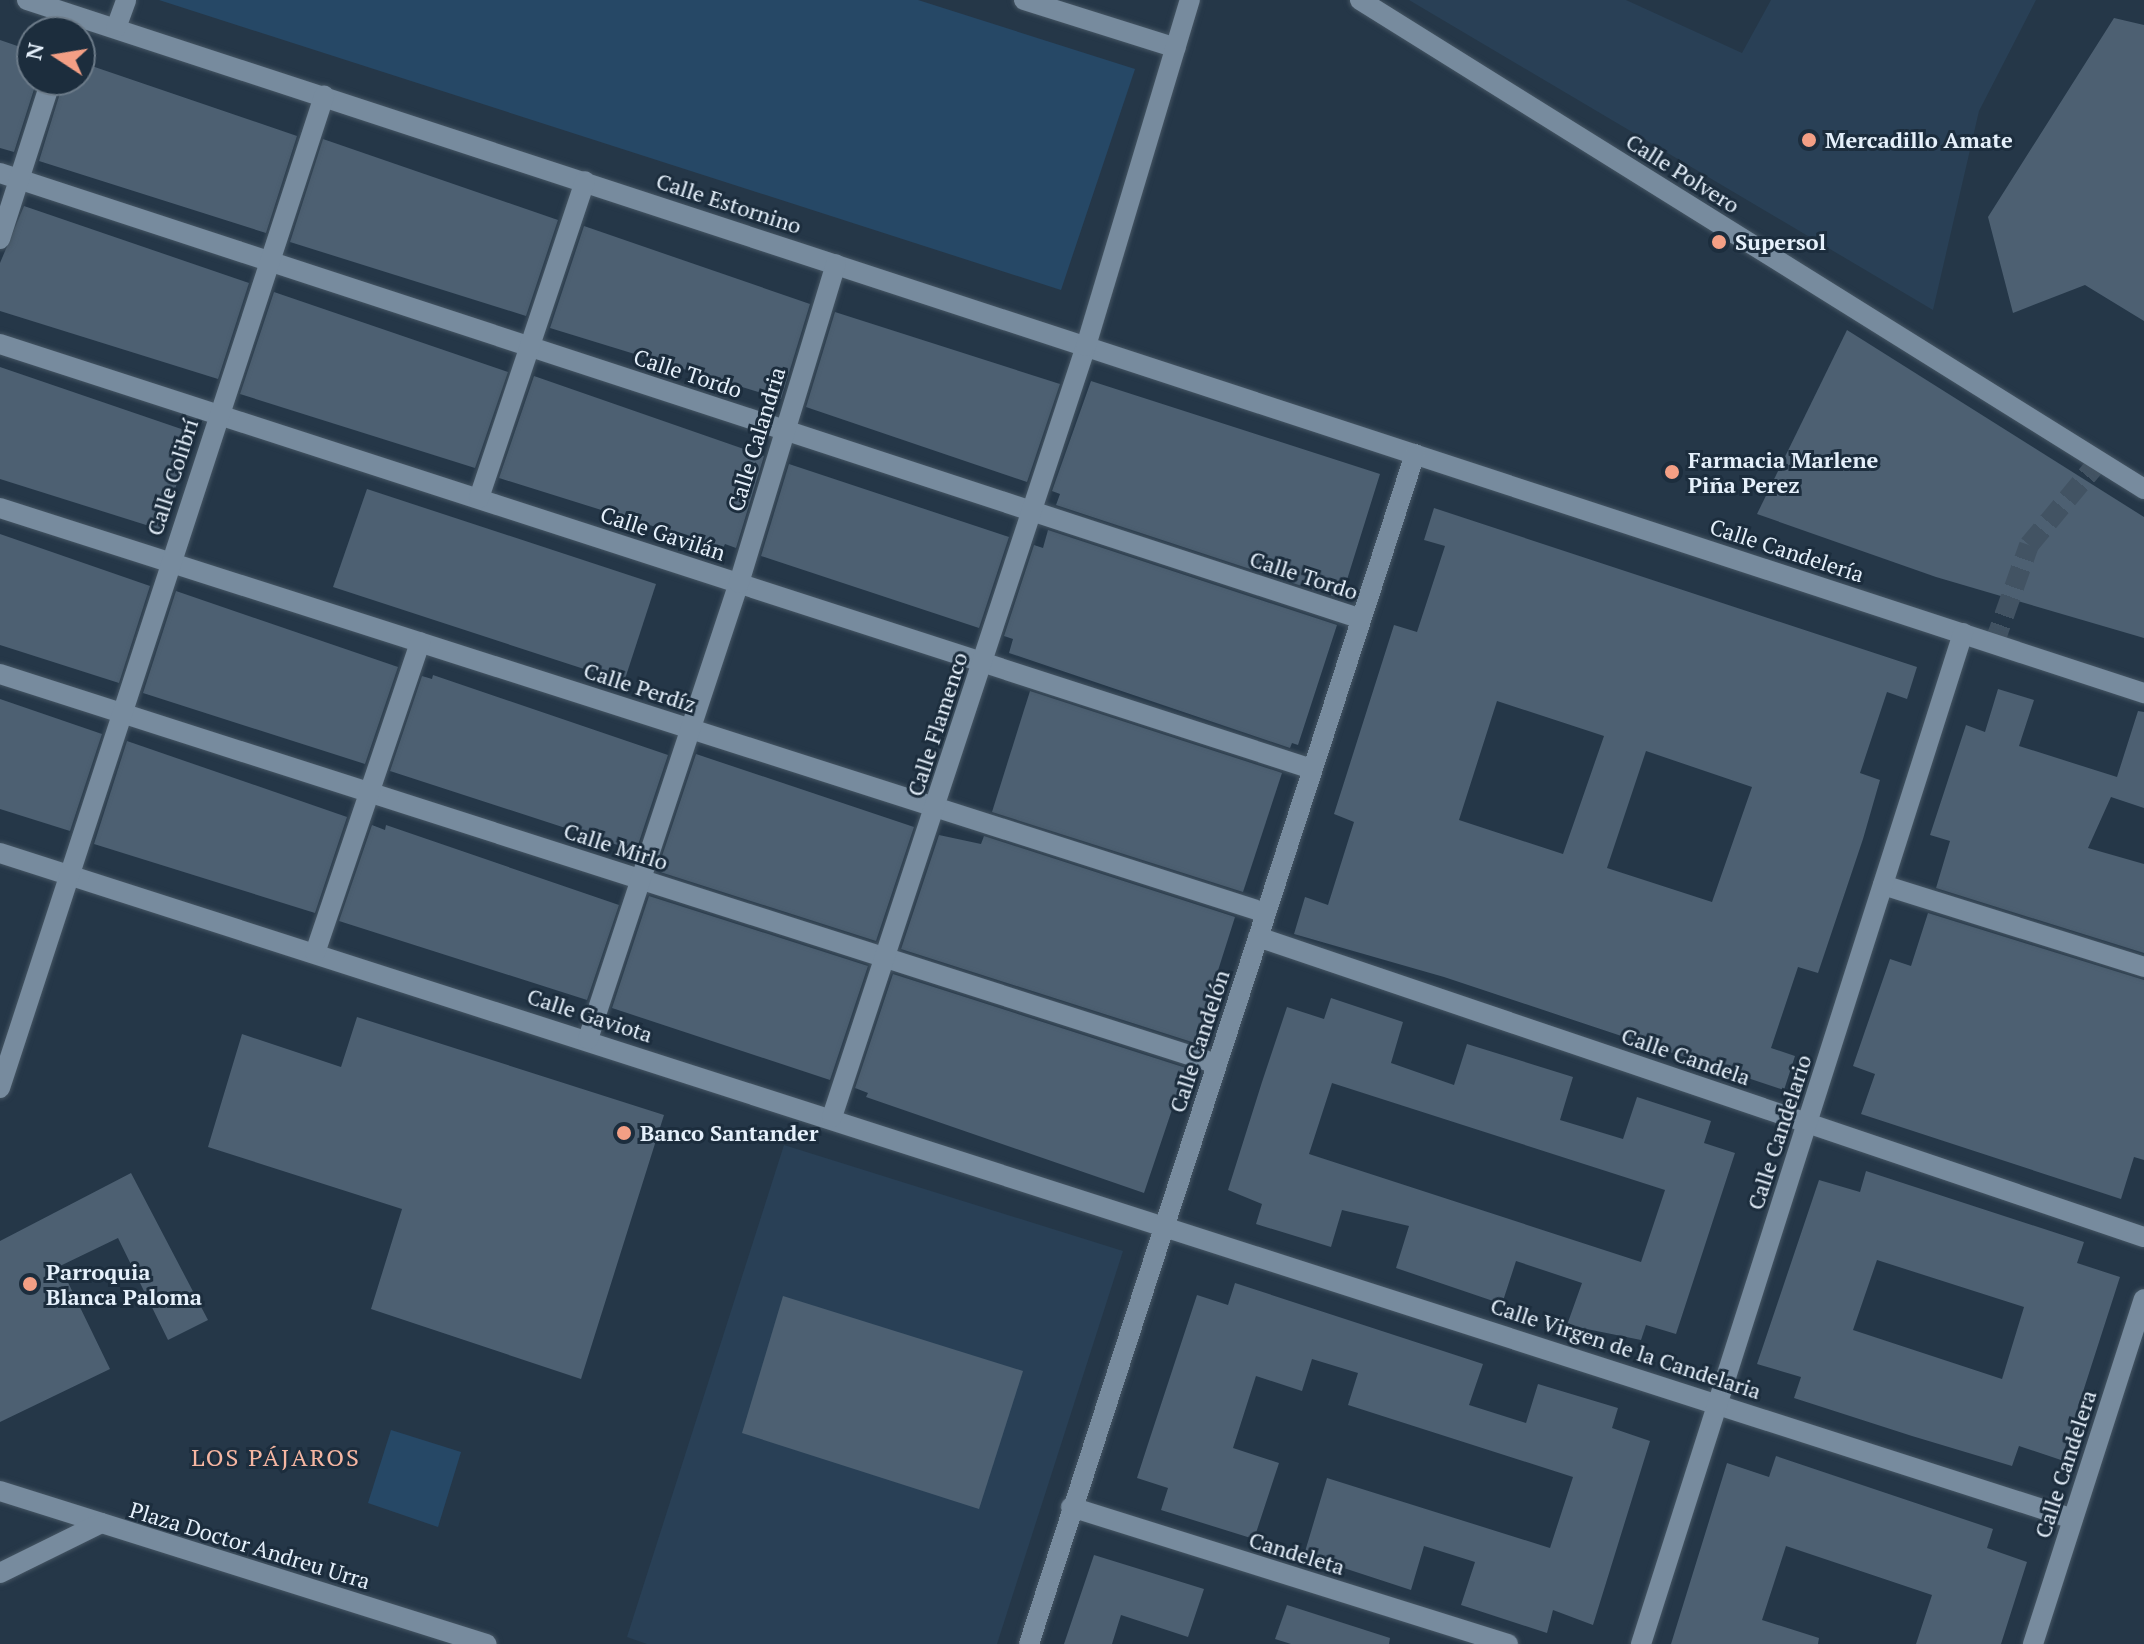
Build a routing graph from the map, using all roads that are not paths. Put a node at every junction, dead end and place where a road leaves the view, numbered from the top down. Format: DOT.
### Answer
graph roads {
  1 [pos="27,0"];
  2 [pos="126,0"];
  3 [pos="1024,0"];
  4 [pos="1190,0"];
  5 [pos="1360,0"];
  6 [pos="58,16"];
  7 [pos="96,25"];
  8 [pos="116,28"];
  9 [pos="1176,48"];
  10 [pos="44,96"];
  11 [pos="324,96"];
  12 [pos="10,176"];
  13 [pos="585,181"];
  14 [pos="0,239"];
  15 [pos="269,260"];
  16 [pos="836,264"];
  17 [pos="0,344"];
  18 [pos="530,346"];
  19 [pos="1086,346"];
  20 [pos="218,415"];
  21 [pos="783,429"];
  22 [pos="1415,454"];
  23 [pos="2144,489"];
  24 [pos="479,498"];
  25 [pos="0,508"];
  26 [pos="1031,511"];
  27 [pos="170,562"];
  28 [pos="739,583"];
  29 [pos="1361,619"];
  30 [pos="1963,633"];
  31 [pos="420,642"];
  32 [pos="982,663"];
  33 [pos="0,674"];
  34 [pos="2144,693"];
  35 [pos="120,712"];
  36 [pos="687,728"];
  37 [pos="1312,769"];
  38 [pos="369,792"];
  39 [pos="934,807"];
  40 [pos="0,853"];
  41 [pos="67,874"];
  42 [pos="639,879"];
  43 [pos="1883,885"];
  44 [pos="1266,913"];
  45 [pos="1258,937"];
  46 [pos="315,953"];
  47 [pos="885,957"];
  48 [pos="2144,967"];
  49 [pos="588,1039"];
  50 [pos="1217,1064"];
  51 [pos="0,1088"];
  52 [pos="832,1117"];
  53 [pos="1807,1123"];
  54 [pos="1165,1223"];
  55 [pos="2144,1237"];
  56 [pos="2144,1299"];
  57 [pos="1718,1403"];
  58 [pos="0,1491"];
  59 [pos="1071,1507"];
  60 [pos="2073,1519"];
  61 [pos="101,1523"];
  62 [pos="0,1573"];
  63 [pos="486,1644"];
  64 [pos="1029,1644"];
  65 [pos="1508,1644"];
  66 [pos="1641,1644"];
  67 [pos="2033,1644"];
  1 -- 6 [label="street, Calle Estornino"];
  2 -- 8 [label="street"];
  3 -- 9 [label="street"];
  4 -- 9 [label="street, Calle Flamenco"];
  5 -- 23 [label="street, Calle Polvero"];
  7 -- 8 [label="street, Calle Estornino"];
  8 -- 11 [label="street, Calle Estornino"];
  9 -- 19 [label="street, Calle Flamenco"];
  10 -- 12 [label="street"];
  11 -- 13 [label="street, Calle Estornino"];
  11 -- 15 [label="street, Calle Colibrí"];
  12 -- 14 [label="street"];
  12 -- 15 [label="street, Calle Tordo"];
  13 -- 16 [label="street, Calle Estornino"];
  13 -- 18 [label="street"];
  15 -- 18 [label="street, Calle Tordo"];
  15 -- 20 [label="street, Calle Colibrí"];
  16 -- 19 [label="street, Calle Estornino"];
  16 -- 21 [label="street, Calle Calandria"];
  17 -- 20 [label="street, Calle Gavilán"];
  18 -- 21 [label="street, Calle Tordo"];
  18 -- 24 [label="street"];
  19 -- 22 [label="street, Calle Estornino"];
  19 -- 26 [label="street, Calle Flamenco"];
  20 -- 24 [label="street, Calle Gavilán"];
  20 -- 27 [label="street, Calle Colibrí"];
  21 -- 26 [label="street, Calle Tordo"];
  21 -- 28 [label="street, Calle Calandria"];
  22 -- 29 [label="street, Calle Candelón"];
  22 -- 30 [label="street, Calle Candelería"];
  24 -- 28 [label="street, Calle Gavilán"];
  25 -- 27 [label="street, Calle Perdíz"];
  26 -- 29 [label="street, Calle Tordo"];
  26 -- 32 [label="street, Calle Flamenco"];
  27 -- 31 [label="street, Calle Perdíz"];
  27 -- 35 [label="street, Calle Colibrí"];
  28 -- 32 [label="street, Calle Gavilán"];
  28 -- 36 [label="street, Calle Calandria"];
  29 -- 37 [label="street, Calle Candelón"];
  30 -- 34 [label="street, Calle Candelería"];
  30 -- 43 [label="street, Calle Candelario"];
  31 -- 36 [label="street, Calle Perdíz"];
  31 -- 38 [label="street"];
  32 -- 37 [label="street, Calle Gavilán"];
  32 -- 39 [label="street, Calle Flamenco"];
  33 -- 35 [label="street, Calle Mirlo"];
  35 -- 38 [label="street, Calle Mirlo"];
  35 -- 41 [label="street, Calle Colibrí"];
  36 -- 39 [label="street, Calle Perdíz"];
  36 -- 42 [label="street, Calle Calandria"];
  37 -- 44 [label="street, Calle Candelón"];
  38 -- 42 [label="street, Calle Mirlo"];
  38 -- 46 [label="street"];
  39 -- 44 [label="street, Calle Perdíz"];
  39 -- 47 [label="street, Calle Flamenco"];
  40 -- 41 [label="street, Calle Gaviota"];
  41 -- 46 [label="street, Calle Gaviota"];
  41 -- 51 [label="street, Calle Colibrí"];
  42 -- 47 [label="street, Calle Mirlo"];
  42 -- 49 [label="street, Calle Calandria"];
  43 -- 48 [label="street"];
  43 -- 53 [label="street, Calle Candelario"];
  44 -- 45 [label="street, Calle Candelón"];
  45 -- 50 [label="street, Calle Candelón"];
  45 -- 53 [label="street, Calle Candela"];
  46 -- 49 [label="street, Calle Gaviota"];
  47 -- 50 [label="street, Calle Mirlo"];
  47 -- 52 [label="street, Calle Flamenco"];
  49 -- 52 [label="street, Calle Gaviota"];
  50 -- 54 [label="street, Calle Candelón"];
  52 -- 54 [label="street, Calle Gaviota"];
  53 -- 55 [label="street, Calle Candela"];
  53 -- 57 [label="street, Calle Candelario"];
  54 -- 57 [label="street, Calle Virgen de la Candelaria"];
  54 -- 59 [label="street, Calle Candelón"];
  56 -- 60 [label="street, Calle Candelera"];
  57 -- 60 [label="street, Calle Virgen de la Candelaria"];
  57 -- 66 [label="street, Calle Candelario"];
  58 -- 61 [label="street, Plaza Doctor Andreu Urra"];
  59 -- 64 [label="street, Calle Candelón"];
  59 -- 65 [label="street, Candeleta"];
  60 -- 67 [label="street, Calle Candelera"];
  61 -- 62 [label="street"];
  61 -- 63 [label="street, Plaza Doctor Andreu Urra"];
}
